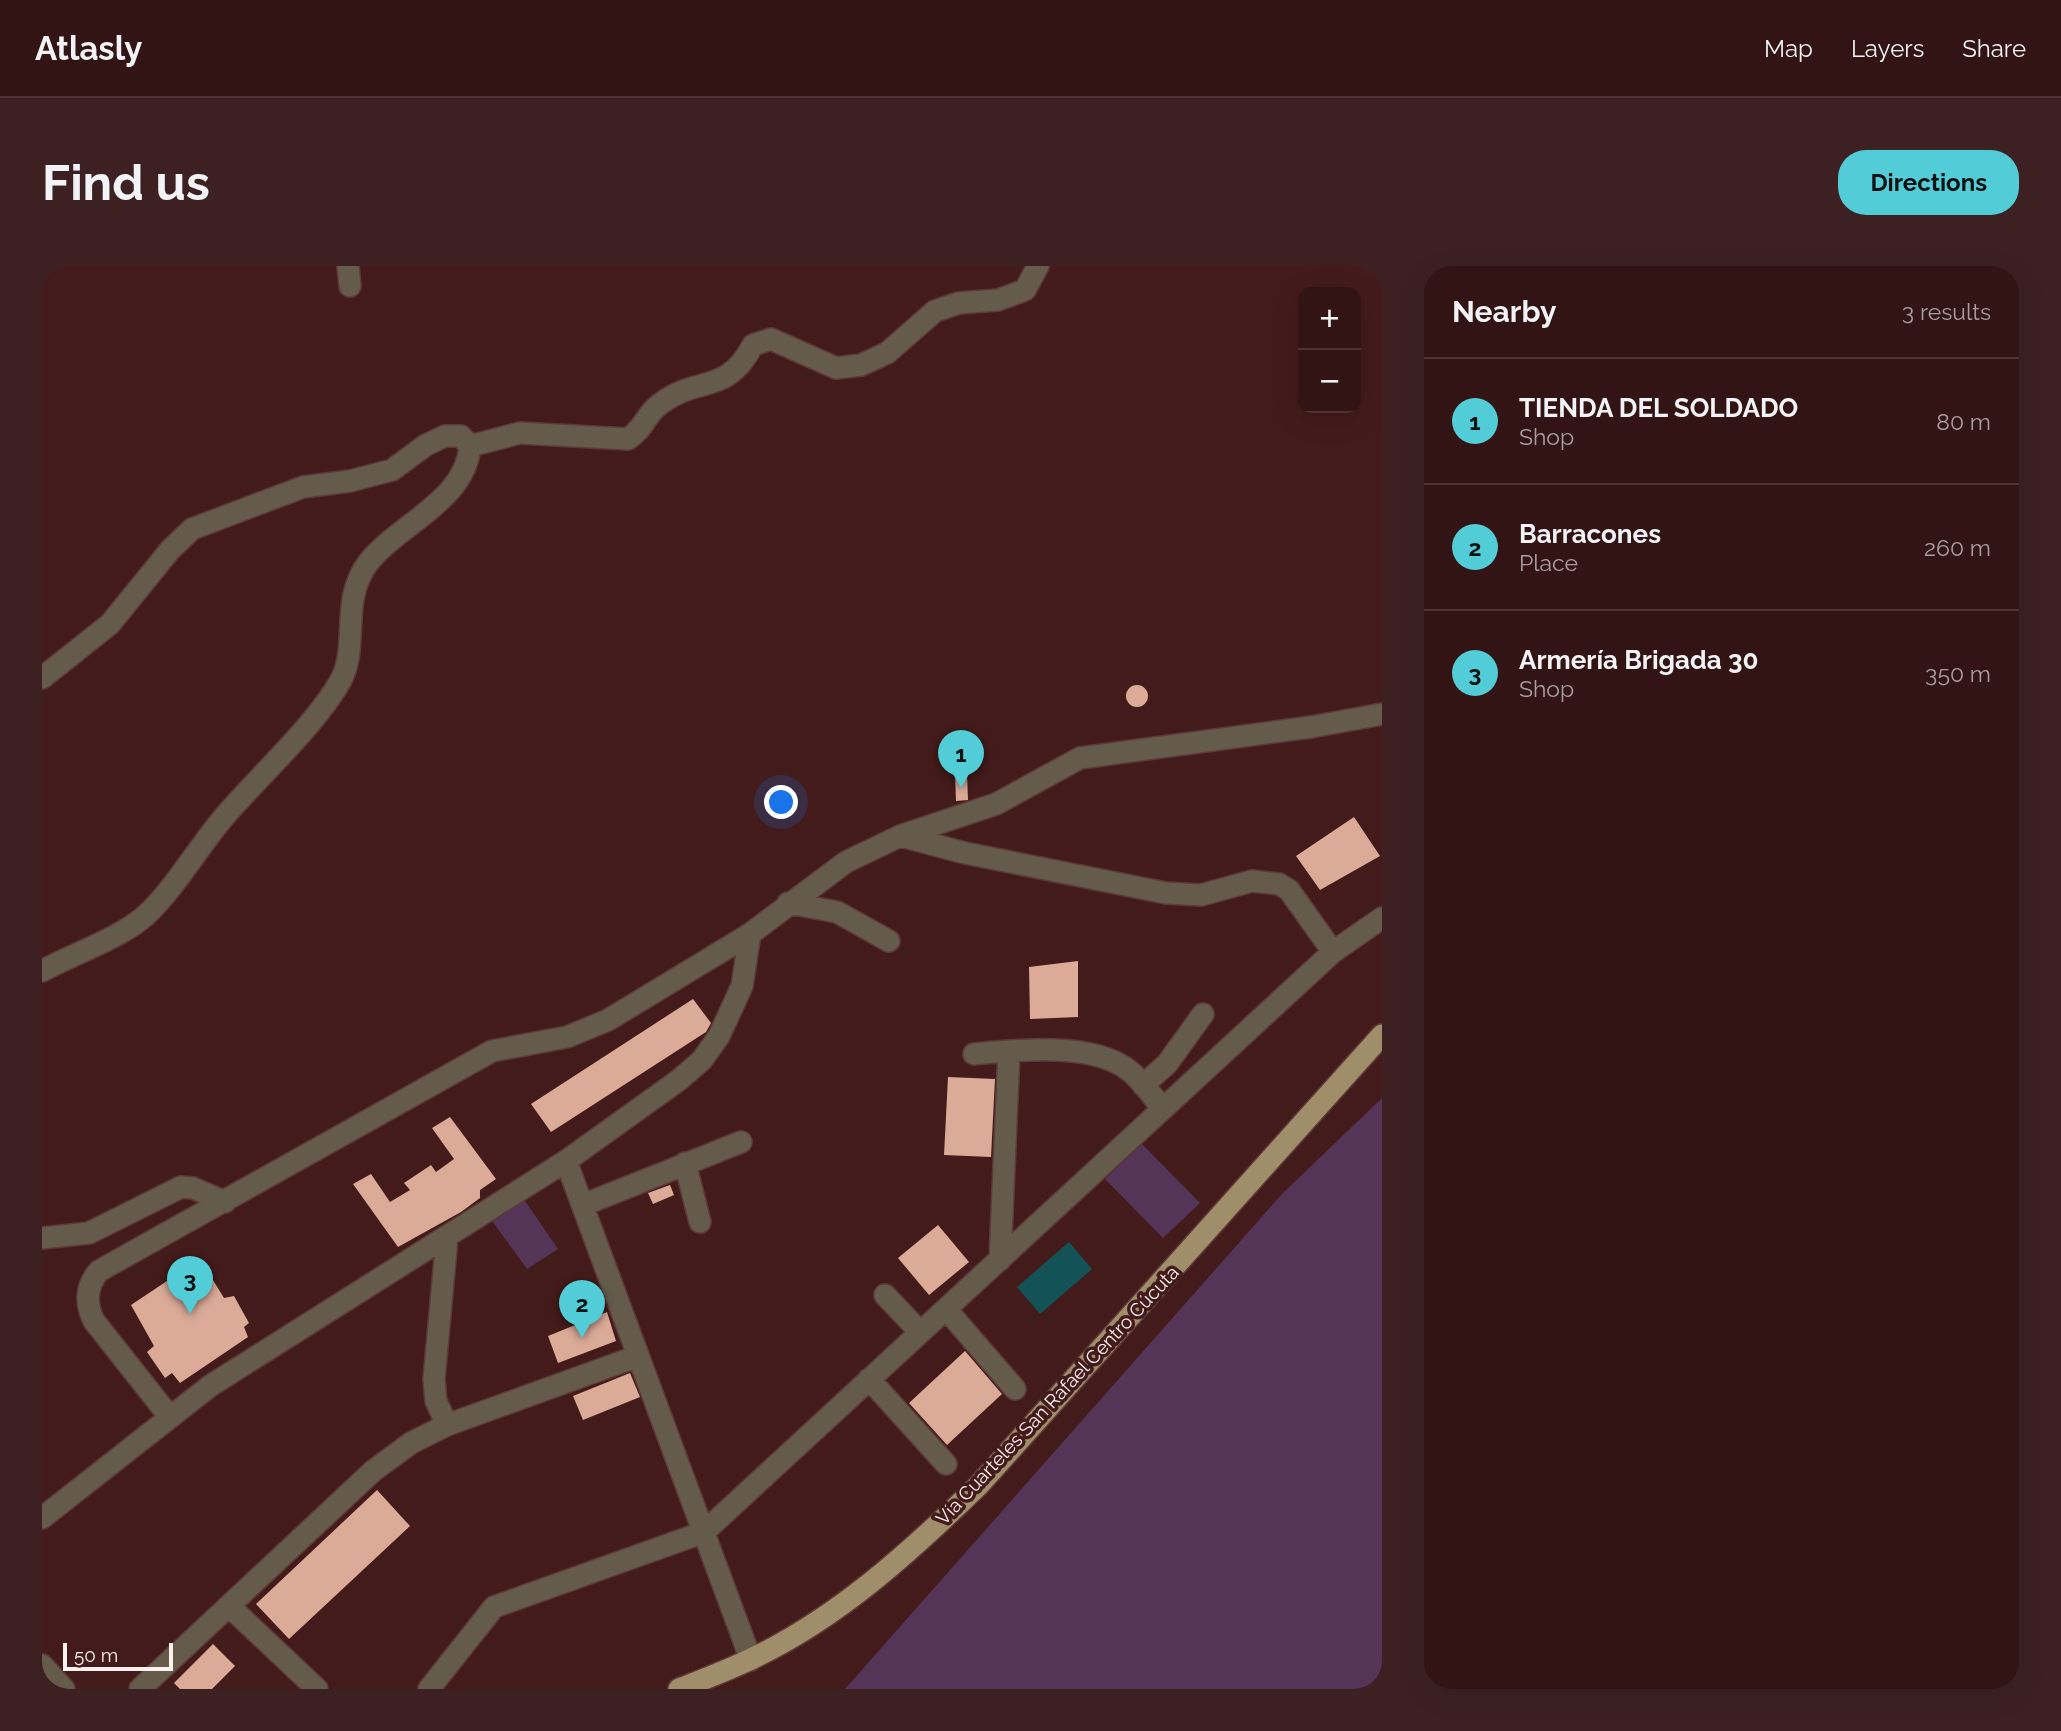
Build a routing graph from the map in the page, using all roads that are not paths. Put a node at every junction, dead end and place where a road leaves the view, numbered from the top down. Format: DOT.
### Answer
graph roads {
  1 [pos="1038,266"];
  2 [pos="470,446"];
  3 [pos="42,678"];
  4 [pos="1382,714"];
  5 [pos="900,836"];
  6 [pos="788,903"];
  7 [pos="1382,918"];
  8 [pos="750,934"];
  9 [pos="889,941"];
  10 [pos="1333,952"];
  11 [pos="42,971"];
  12 [pos="1203,1014"];
  13 [pos="1382,1035"];
  14 [pos="1009,1051"];
  15 [pos="974,1054"];
  16 [pos="1143,1085"];
  17 [pos="1163,1109"];
  18 [pos="741,1142"];
  19 [pos="566,1161"];
  20 [pos="685,1163"];
  21 [pos="225,1202"];
  22 [pos="583,1205"];
  23 [pos="700,1222"];
  24 [pos="42,1238"];
  25 [pos="447,1238"];
  26 [pos="1000,1260"];
  27 [pos="885,1294"];
  28 [pos="946,1309"];
  29 [pos="920,1332"];
  30 [pos="638,1356"];
  31 [pos="869,1379"];
  32 [pos="1016,1389"];
  33 [pos="169,1416"];
  34 [pos="447,1425"];
  35 [pos="946,1464"];
  36 [pos="42,1518"];
  37 [pos="704,1532"];
  38 [pos="229,1606"];
  39 [pos="751,1660"];
  40 [pos="140,1689"];
  41 [pos="317,1689"];
  42 [pos="429,1689"];
  43 [pos="679,1689"];
  1 -- 2 [label="street"];
  2 -- 3 [label="street"];
  2 -- 11 [label="street"];
  4 -- 5 [label="street"];
  5 -- 6 [label="street"];
  5 -- 10 [label="street"];
  6 -- 8 [label="street"];
  6 -- 9 [label="street"];
  7 -- 10 [label="street"];
  8 -- 19 [label="street"];
  8 -- 21 [label="street"];
  10 -- 17 [label="street"];
  12 -- 16 [label="street"];
  13 -- 39 [label="main road, Vía Cuarteles San Rafael Centro Cúcuta"];
  14 -- 15 [label="street"];
  14 -- 16 [label="street"];
  14 -- 26 [label="street"];
  16 -- 17 [label="street"];
  17 -- 26 [label="street"];
  18 -- 20 [label="street"];
  19 -- 22 [label="street"];
  19 -- 25 [label="street"];
  20 -- 22 [label="street"];
  20 -- 23 [label="street"];
  21 -- 24 [label="street"];
  21 -- 33 [label="street"];
  22 -- 30 [label="street"];
  25 -- 33 [label="street"];
  25 -- 34 [label="street"];
  26 -- 28 [label="street"];
  27 -- 29 [label="street"];
  28 -- 29 [label="street"];
  28 -- 32 [label="street"];
  29 -- 31 [label="street"];
  30 -- 34 [label="street"];
  30 -- 37 [label="street"];
  31 -- 35 [label="street"];
  31 -- 37 [label="street"];
  33 -- 36 [label="street"];
  34 -- 38 [label="street"];
  37 -- 39 [label="street"];
  37 -- 42 [label="street"];
  38 -- 40 [label="street"];
  38 -- 41 [label="street"];
  39 -- 43 [label="main road, Vía Cuarteles San Rafael Centro Cúcuta"];
}
